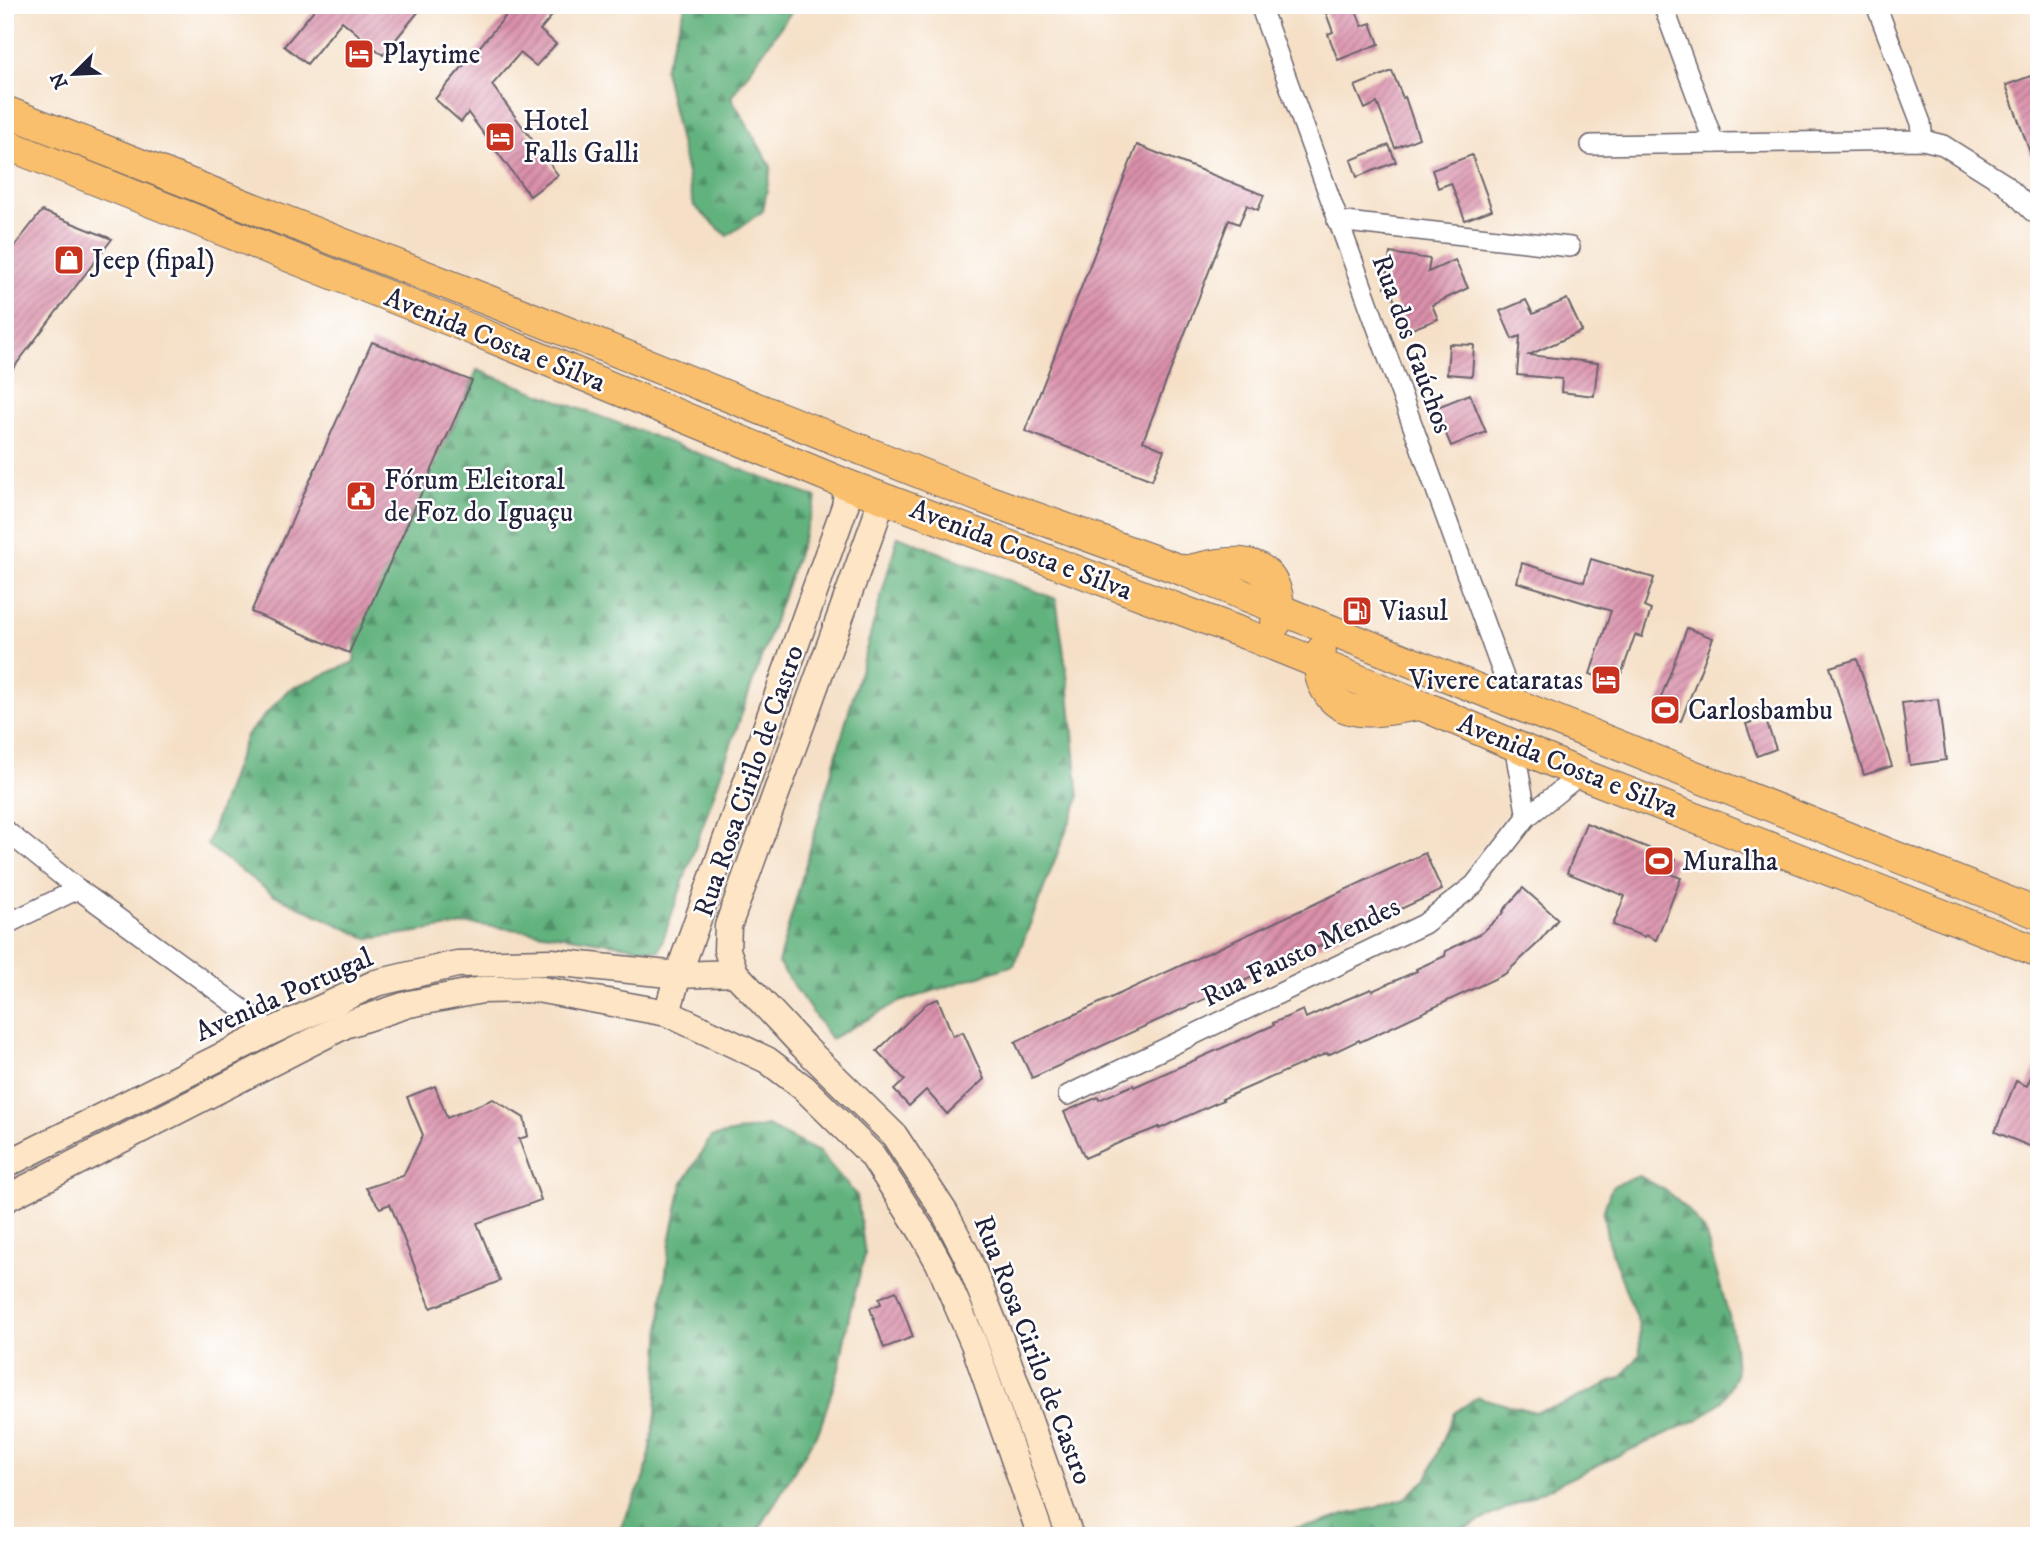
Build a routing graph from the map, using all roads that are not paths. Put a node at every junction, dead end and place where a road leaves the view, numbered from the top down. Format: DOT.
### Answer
graph roads {
  1 [pos="1261,5"];
  2 [pos="1663,5"];
  3 [pos="1877,5"];
  4 [pos="5,111"];
  5 [pos="1923,140"];
  6 [pos="1714,143"];
  7 [pos="5,144"];
  8 [pos="1591,145"];
  9 [pos="2039,214"];
  10 [pos="1338,222"];
  11 [pos="1570,247"];
  12 [pos="848,485"];
  13 [pos="881,497"];
  14 [pos="1280,610"];
  15 [pos="1248,635"];
  16 [pos="1342,635"];
  17 [pos="1318,664"];
  18 [pos="1513,702"];
  19 [pos="1514,745"];
  20 [pos="1581,774"];
  21 [pos="1527,817"];
  22 [pos="5,830"];
  23 [pos="78,889"];
  24 [pos="2039,914"];
  25 [pos="5,925"];
  26 [pos="2039,952"];
  27 [pos="734,973"];
  28 [pos="678,975"];
  29 [pos="667,1013"];
  30 [pos="272,1031"];
  31 [pos="1068,1095"];
  32 [pos="894,1135"];
  33 [pos="872,1155"];
  34 [pos="5,1165"];
  35 [pos="5,1199"];
  36 [pos="999,1336"];
  37 [pos="974,1344"];
  38 [pos="1041,1536"];
  39 [pos="1070,1536"];
  1 -- 10 [label="street, Rua dos Gaúchos"];
  2 -- 6 [label="street"];
  3 -- 5 [label="street"];
  4 -- 14 [label="main road, Avenida Costa e Silva"];
  5 -- 6 [label="street"];
  5 -- 9 [label="street"];
  6 -- 8 [label="street"];
  7 -- 12 [label="main road, Avenida Costa e Silva"];
  10 -- 11 [label="street"];
  10 -- 18 [label="street, Rua dos Gaúchos"];
  12 -- 13 [label="main road, Avenida Costa e Silva"];
  12 -- 28 [label="main road"];
  13 -- 15 [label="main road, Avenida Costa e Silva"];
  13 -- 27 [label="main road, Rua Rosa Cirilo de Castro"];
  14 -- 15 [label="main road"];
  14 -- 16 [label="main road, Avenida Costa e Silva"];
  15 -- 17 [label="main road, Avenida Costa e Silva"];
  16 -- 17 [label="main road"];
  16 -- 18 [label="main road, Avenida Costa e Silva"];
  17 -- 19 [label="main road, Avenida Costa e Silva"];
  18 -- 24 [label="main road, Avenida Costa e Silva"];
  19 -- 20 [label="main road, Avenida Costa e Silva"];
  19 -- 21 [label="street"];
  20 -- 21 [label="street, Rua Fausto Mendes"];
  20 -- 26 [label="main road, Avenida Costa e Silva"];
  21 -- 31 [label="street, Rua Fausto Mendes"];
  22 -- 23 [label="street"];
  23 -- 25 [label="street"];
  23 -- 30 [label="street"];
  27 -- 28 [label="main road, Avenida Portugal"];
  27 -- 32 [label="main road, Rua Rosa Cirilo de Castro"];
  28 -- 29 [label="main road"];
  28 -- 30 [label="main road, Avenida Portugal"];
  29 -- 33 [label="main road, Avenida Portugal"];
  29 -- 35 [label="main road, Avenida Portugal"];
  30 -- 34 [label="main road, Avenida Portugal"];
  32 -- 33 [label="main road"];
  32 -- 36 [label="main road, Rua Rosa Cirilo de Castro"];
  33 -- 37 [label="main road, Avenida Portugal"];
  36 -- 37 [label="main road"];
  36 -- 39 [label="main road, Rua Rosa Cirilo de Castro"];
  37 -- 38 [label="main road, Avenida Portugal"];
}
